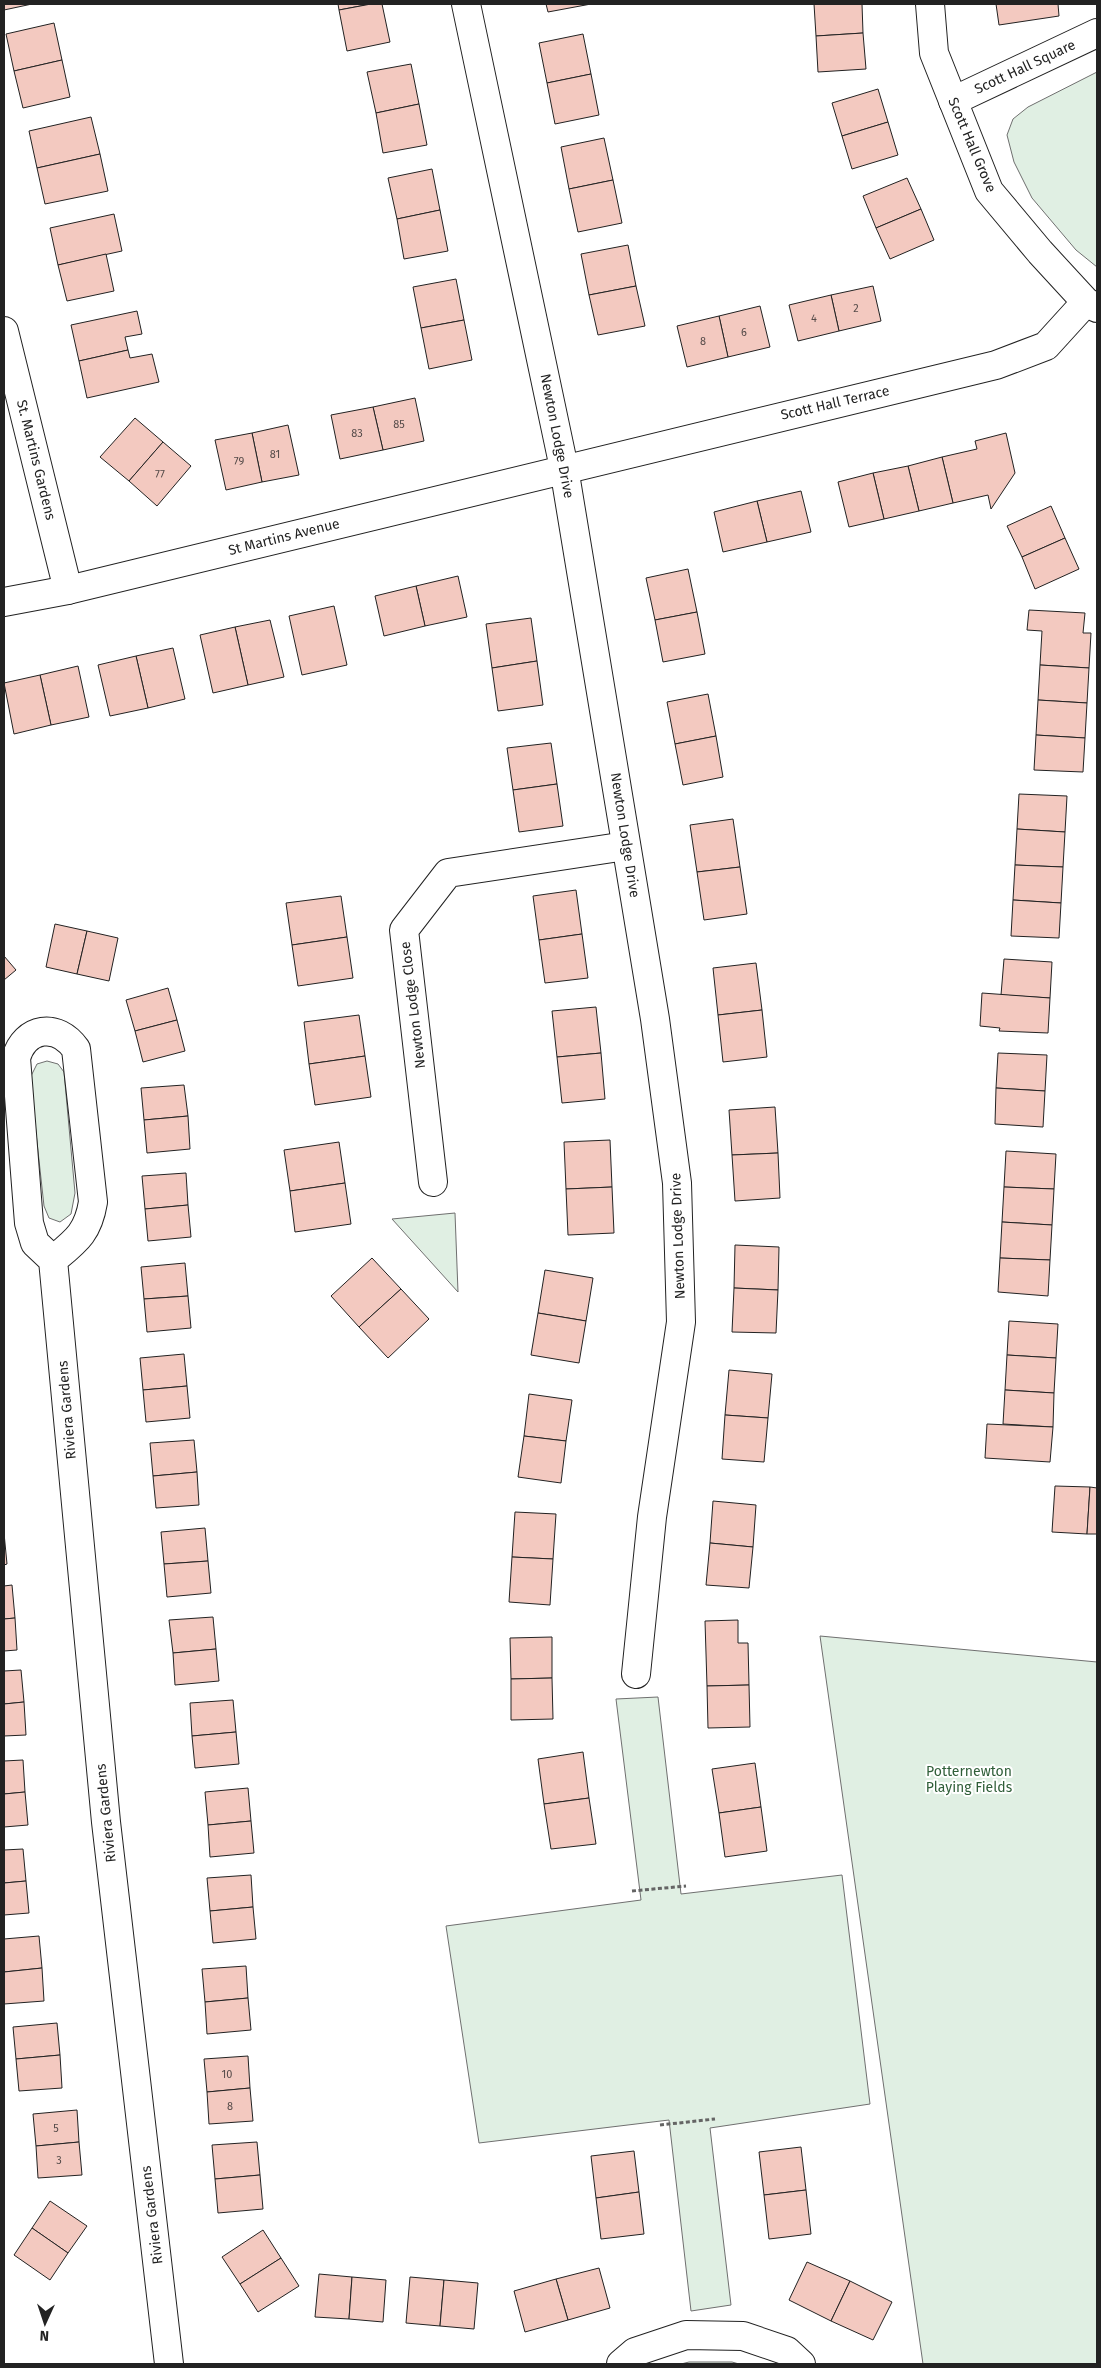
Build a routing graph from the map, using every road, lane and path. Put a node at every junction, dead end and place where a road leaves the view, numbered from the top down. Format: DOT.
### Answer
graph roads {
  1 [pos="466,4"];
  2 [pos="930,4"];
  3 [pos="1097,33"];
  4 [pos="953,101"];
  5 [pos="1092,305"];
  6 [pos="4,331"];
  7 [pos="564,468"];
  8 [pos="68,590"];
  9 [pos="4,602"];
  10 [pos="626,846"];
  11 [pos="433,1182"];
  12 [pos="53,1260"];
  13 [pos="636,1674"];
  14 [pos="686,1886"];
  15 [pos="632,1891"];
  16 [pos="715,2118"];
  17 [pos="660,2125"];
  18 [pos="169,2364"];
  19 [pos="621,2364"];
  20 [pos="801,2364"];
  1 -- 7 [label="street, Newton Lodge Drive"];
  2 -- 4 [label="street, Scott Hall Grove"];
  3 -- 4 [label="street, Scott Hall Square"];
  4 -- 5 [label="street, Scott Hall Grove"];
  5 -- 7 [label="street, Scott Hall Terrace"];
  6 -- 8 [label="street, St. Martins Gardens"];
  7 -- 8 [label="street, St Martins Avenue"];
  7 -- 10 [label="street, Newton Lodge Drive"];
  8 -- 9 [label="street, St Martins Avenue"];
  10 -- 11 [label="street, Newton Lodge Close"];
  10 -- 13 [label="street, Newton Lodge Drive"];
  12 -- 12 [label="street"];
  12 -- 18 [label="street, Riviera Gardens"];
  14 -- 15 [label="path"];
  16 -- 17 [label="path"];
  19 -- 20 [label="street"];
}
